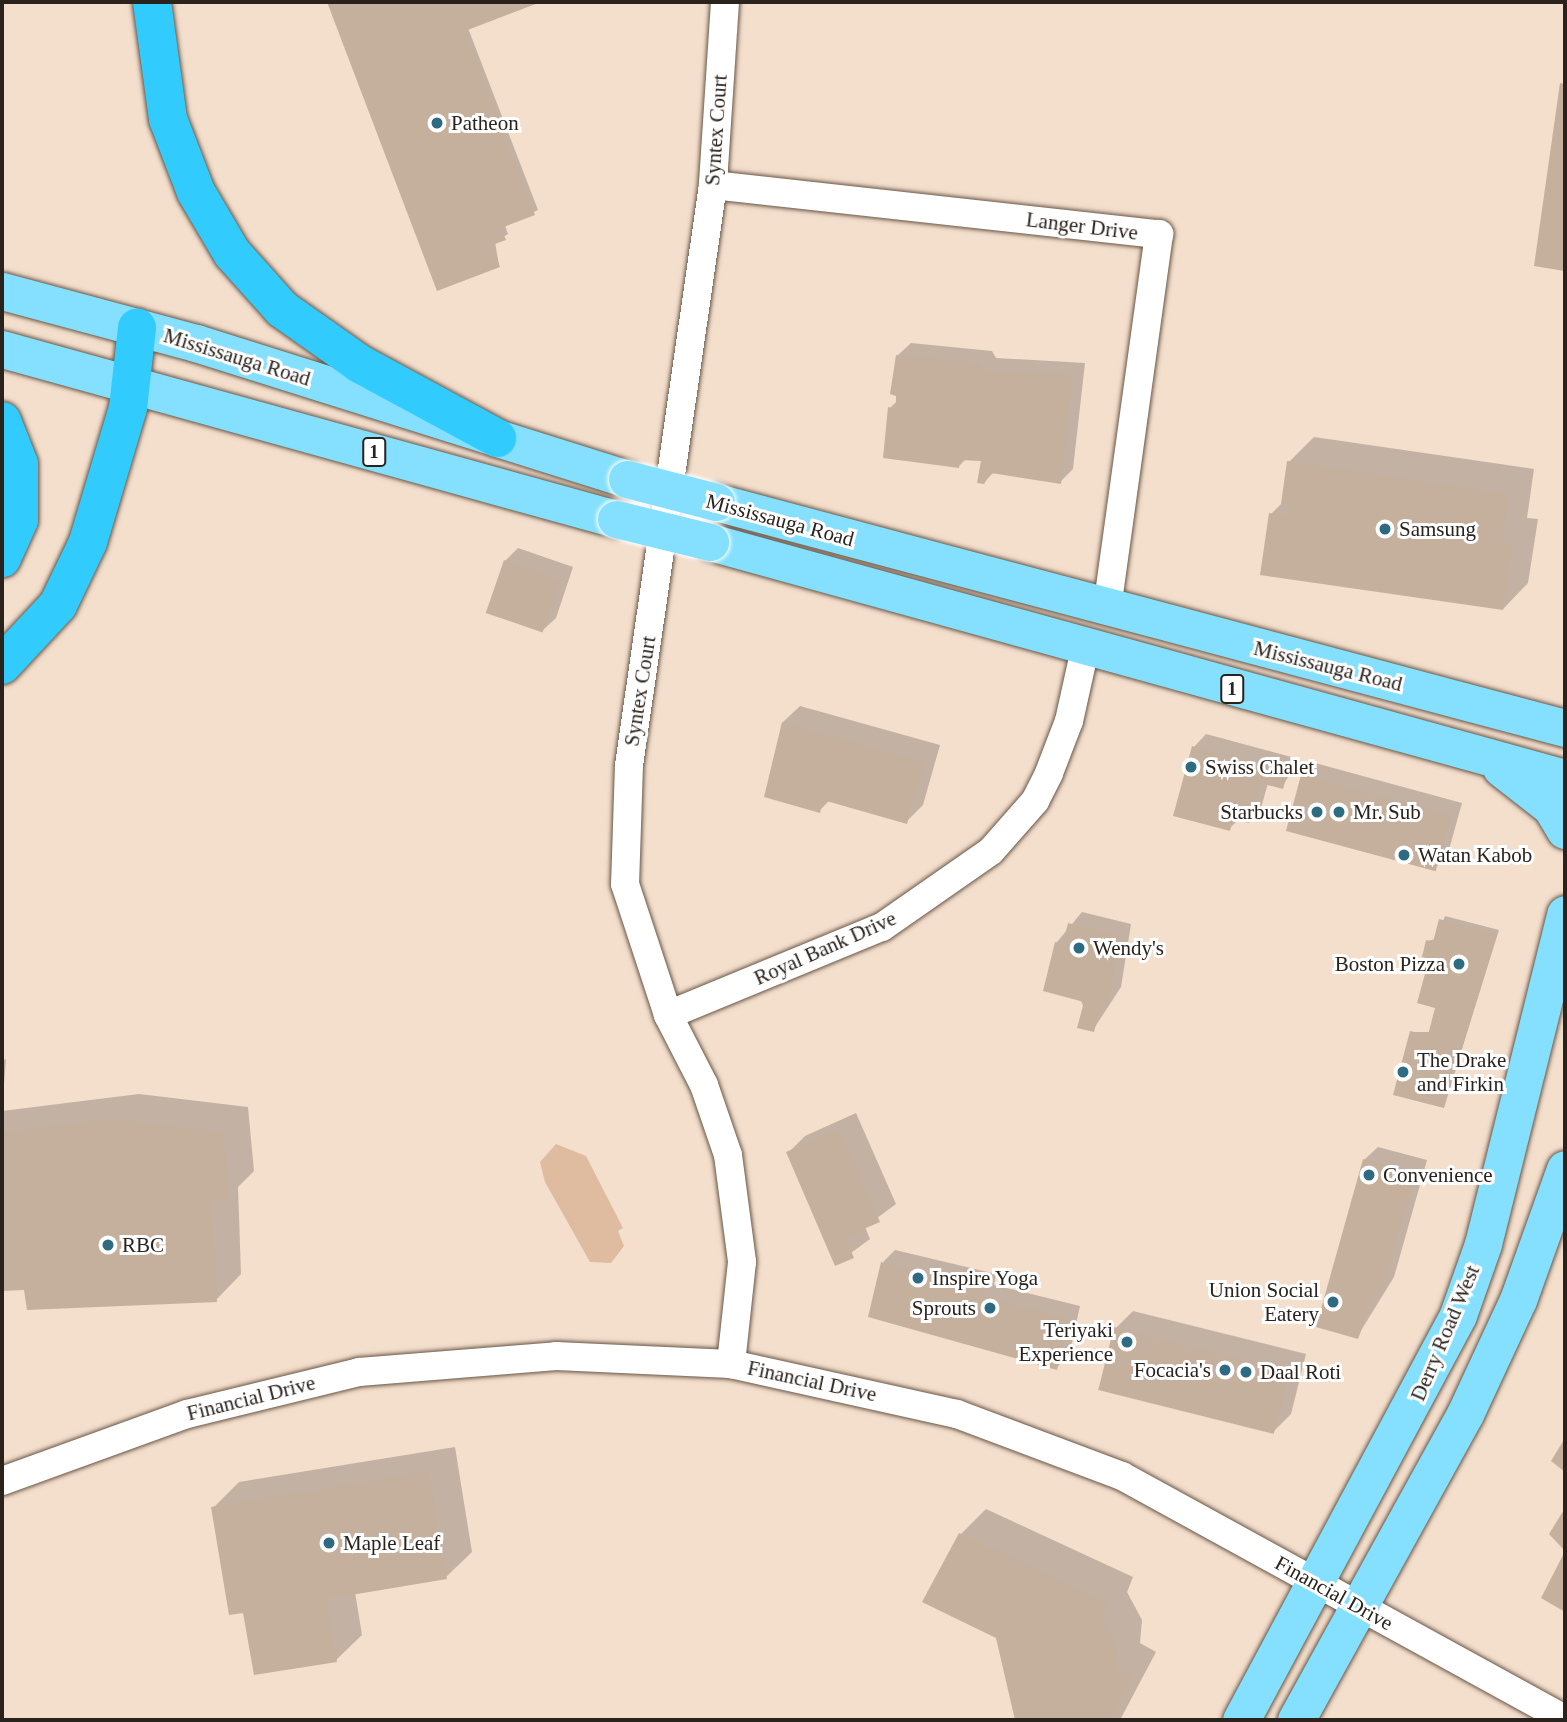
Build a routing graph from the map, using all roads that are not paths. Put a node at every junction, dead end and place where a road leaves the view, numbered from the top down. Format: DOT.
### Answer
graph roads {
  1 [pos="152,2"];
  2 [pos="725,2"];
  3 [pos="713,186"];
  4 [pos="2,291"];
  5 [pos="137,328"];
  6 [pos="2,349"];
  7 [pos="132,384"];
  8 [pos="2,421"];
  9 [pos="497,438"];
  10 [pos="2,558"];
  11 [pos="1107,609"];
  12 [pos="1085,649"];
  13 [pos="2,665"];
  14 [pos="1472,703"];
  15 [pos="1565,704"];
  16 [pos="1565,728"];
  17 [pos="1489,759"];
  18 [pos="1565,778"];
  19 [pos="1565,830"];
  20 [pos="1565,914"];
  21 [pos="668,1015"];
  22 [pos="1565,1169"];
  23 [pos="731,1364"];
  24 [pos="2,1481"];
  25 [pos="1317,1582"];
  26 [pos="1358,1606"];
  27 [pos="1241,1720"];
  28 [pos="1296,1720"];
  29 [pos="1565,1720"];
  1 -- 9 [label="highway"];
  2 -- 3 [label="street, Syntex Court"];
  3 -- 11 [label="street, Langer Drive"];
  3 -- 21 [label="street, Syntex Court"];
  4 -- 5 [label="main road, Mississauga Road / 1"];
  5 -- 7 [label="highway"];
  5 -- 9 [label="main road, Mississauga Road / 1"];
  6 -- 7 [label="main road, Mississauga Road / 1"];
  7 -- 12 [label="main road, Mississauga Road / 1, bridge"];
  7 -- 13 [label="highway"];
  8 -- 10 [label="highway"];
  9 -- 11 [label="main road, Mississauga Road / 1, bridge"];
  11 -- 14 [label="main road, Mississauga Road / 1"];
  12 -- 17 [label="main road, Mississauga Road / 1"];
  12 -- 21 [label="street, Royal Bank Drive"];
  14 -- 15 [label="main road"];
  14 -- 16 [label="main road, Mississauga Road / 1"];
  17 -- 18 [label="main road, Mississauga Road / 1"];
  17 -- 19 [label="main road"];
  20 -- 25 [label="main road, Derry Road West"];
  21 -- 23 [label="street, Syntex Court"];
  22 -- 26 [label="main road"];
  23 -- 24 [label="street, Financial Drive"];
  23 -- 25 [label="street, Financial Drive"];
  25 -- 26 [label="street, Financial Drive"];
  25 -- 27 [label="main road, Derry Road West"];
  26 -- 28 [label="main road"];
  26 -- 29 [label="street, Financial Drive"];
}
